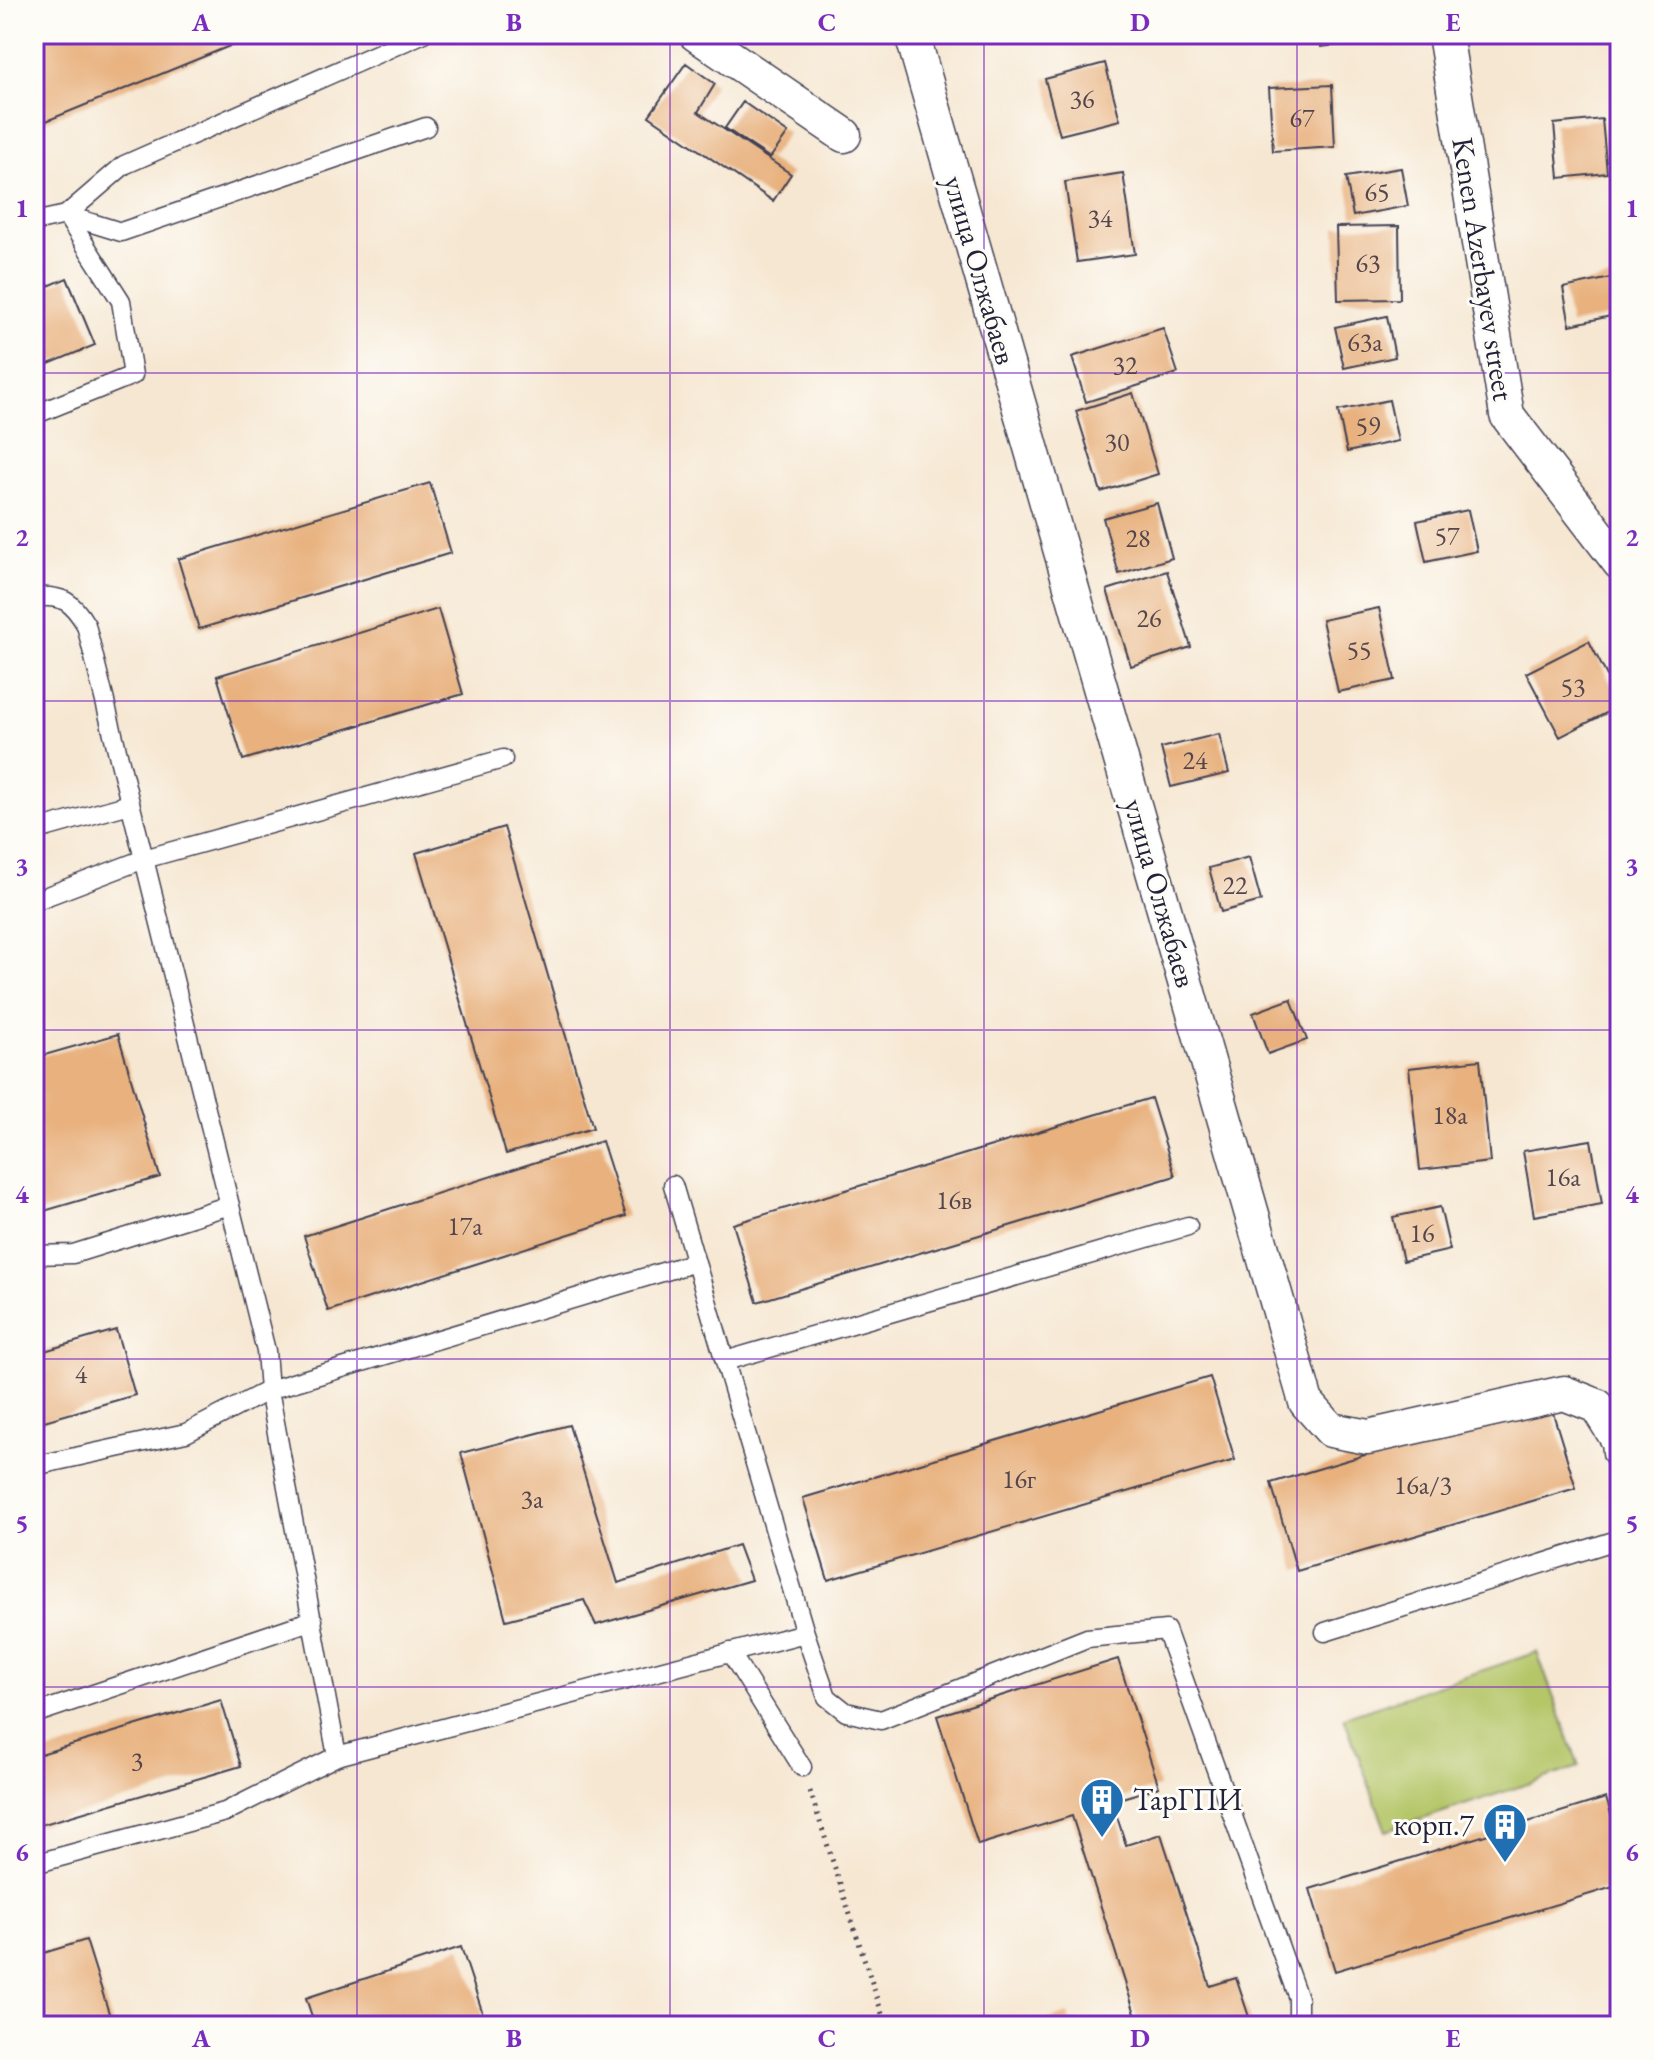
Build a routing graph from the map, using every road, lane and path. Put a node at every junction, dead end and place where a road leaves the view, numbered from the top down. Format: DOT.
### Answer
graph roads {
  1 [pos="422,34"];
  2 [pos="696,34"];
  3 [pos="912,34"];
  4 [pos="1445,34"];
  5 [pos="426,127"];
  6 [pos="844,135"];
  7 [pos="66,215"];
  8 [pos="34,222"];
  9 [pos="34,415"];
  10 [pos="1620,563"];
  11 [pos="34,597"];
  12 [pos="503,759"];
  13 [pos="130,804"];
  14 [pos="34,831"];
  15 [pos="144,859"];
  16 [pos="34,901"];
  17 [pos="673,1185"];
  18 [pos="230,1205"];
  19 [pos="1188,1226"];
  20 [pos="34,1255"];
  21 [pos="696,1262"];
  22 [pos="725,1361"];
  23 [pos="269,1390"];
  24 [pos="1620,1452"];
  25 [pos="34,1466"];
  26 [pos="1620,1539"];
  27 [pos="313,1620"];
  28 [pos="1325,1632"];
  29 [pos="805,1633"];
  30 [pos="730,1652"];
  31 [pos="34,1714"];
  32 [pos="337,1756"];
  33 [pos="802,1767"];
  34 [pos="34,1864"];
  35 [pos="886,2026"];
  36 [pos="1298,2026"];
  1 -- 7 [label="lane"];
  2 -- 6 [label="street"];
  3 -- 24 [label="street, улица Олжабаев"];
  4 -- 10 [label="street, Kenen Azerbayev street"];
  5 -- 7 [label="lane"];
  7 -- 8 [label="lane"];
  7 -- 9 [label="lane"];
  11 -- 13 [label="lane"];
  12 -- 15 [label="lane"];
  13 -- 14 [label="lane"];
  13 -- 15 [label="lane"];
  15 -- 16 [label="lane"];
  15 -- 18 [label="lane"];
  17 -- 21 [label="lane"];
  18 -- 20 [label="lane"];
  18 -- 23 [label="lane"];
  19 -- 22 [label="lane"];
  21 -- 22 [label="lane"];
  21 -- 23 [label="lane"];
  22 -- 29 [label="lane"];
  23 -- 25 [label="lane"];
  23 -- 27 [label="lane"];
  26 -- 28 [label="lane"];
  27 -- 31 [label="lane"];
  27 -- 32 [label="lane"];
  29 -- 30 [label="lane"];
  29 -- 36 [label="lane"];
  30 -- 32 [label="lane"];
  30 -- 33 [label="lane"];
  32 -- 34 [label="lane"];
  33 -- 35 [label="path"];
}
